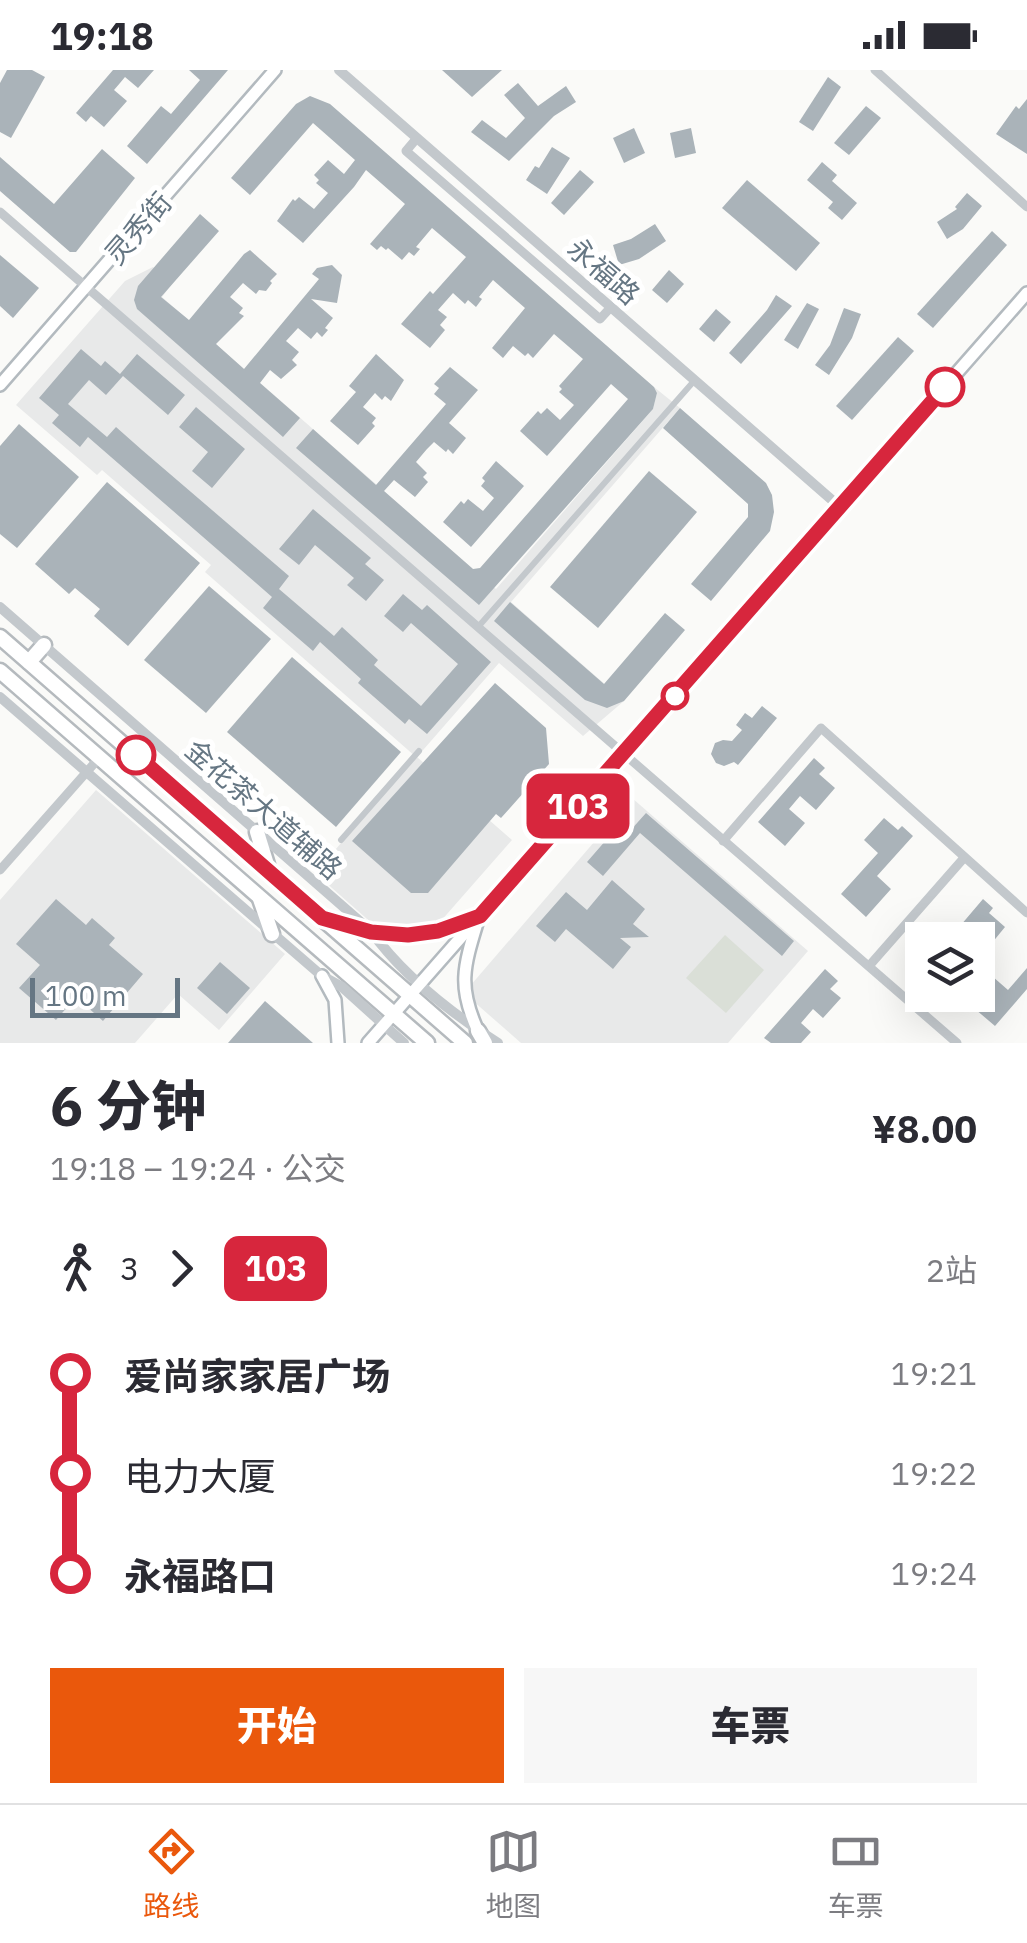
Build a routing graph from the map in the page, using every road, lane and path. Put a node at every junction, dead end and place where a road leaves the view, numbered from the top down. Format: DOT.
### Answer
graph roads {
  1 [pos="275,70"];
  2 [pos="339,70"];
  3 [pos="874,70"];
  4 [pos="1027,207"];
  5 [pos="0,212"];
  6 [pos="86,288"];
  7 [pos="1027,293"];
  8 [pos="694,380"];
  9 [pos="0,386"];
  10 [pos="840,507"];
  11 [pos="0,607"];
  12 [pos="478,628"];
  13 [pos="0,636"];
  14 [pos="44,645"];
  15 [pos="29,662"];
  16 [pos="2,676"];
  17 [pos="0,697"];
  18 [pos="419,751"];
  19 [pos="624,755"];
  20 [pos="99,758"];
  21 [pos="86,773"];
  22 [pos="258,832"];
  23 [pos="341,840"];
  24 [pos="723,841"];
  25 [pos="963,859"];
  26 [pos="0,870"];
  27 [pos="269,872"];
  28 [pos="260,898"];
  29 [pos="1027,913"];
  30 [pos="480,916"];
  31 [pos="322,918"];
  32 [pos="371,932"];
  33 [pos="272,934"];
  34 [pos="868,966"];
  35 [pos="322,976"];
  36 [pos="415,989"];
  37 [pos="389,1019"];
  38 [pos="481,1037"];
  39 [pos="338,1043"];
  40 [pos="368,1043"];
  41 [pos="404,1043"];
  42 [pos="427,1043"];
  43 [pos="465,1043"];
  44 [pos="498,1043"];
  45 [pos="957,1043"];
  1 -- 6 [label="main road, 灵秀街"];
  2 -- 8 [label="street, 永福路"];
  3 -- 4 [label="street"];
  5 -- 6 [label="street"];
  6 -- 9 [label="main road, 灵秀街"];
  6 -- 12 [label="street"];
  7 -- 10 [label="main road"];
  8 -- 10 [label="street, 永福路"];
  8 -- 12 [label="street"];
  10 -- 19 [label="main road"];
  11 -- 14 [label="street, 金花茶大道辅路"];
  12 -- 19 [label="street"];
  13 -- 15 [label="main road"];
  14 -- 15 [label="main road"];
  14 -- 22 [label="street, 金花茶大道辅路"];
  15 -- 27 [label="main road"];
  16 -- 20 [label="main road"];
  17 -- 21 [label="street"];
  18 -- 23 [label="street"];
  19 -- 24 [label="street"];
  19 -- 30 [label="main road"];
  20 -- 21 [label="street"];
  20 -- 28 [label="main road"];
  21 -- 26 [label="street"];
  21 -- 33 [label="street"];
  22 -- 27 [label="main road"];
  22 -- 32 [label="street, 金花茶大道辅路"];
  24 -- 25 [label="street"];
  24 -- 34 [label="street"];
  25 -- 29 [label="street"];
  25 -- 34 [label="street"];
  27 -- 31 [label="main road"];
  28 -- 33 [label="main road"];
  28 -- 37 [label="main road"];
  30 -- 32 [label="main road"];
  30 -- 36 [label="main road"];
  30 -- 38 [label="main road"];
  31 -- 32 [label="main road"];
  31 -- 36 [label="main road"];
  32 -- 36 [label="street, 金花茶大道辅路"];
  33 -- 35 [label="street"];
  34 -- 45 [label="street"];
  35 -- 37 [label="street"];
  35 -- 39 [label="main road"];
  36 -- 37 [label="main road"];
  36 -- 38 [label="street, 金花茶大道辅路"];
  36 -- 43 [label="main road"];
  37 -- 40 [label="main road"];
  37 -- 41 [label="street"];
  37 -- 42 [label="main road"];
  38 -- 44 [label="street, 金花茶大道辅路"];
}
